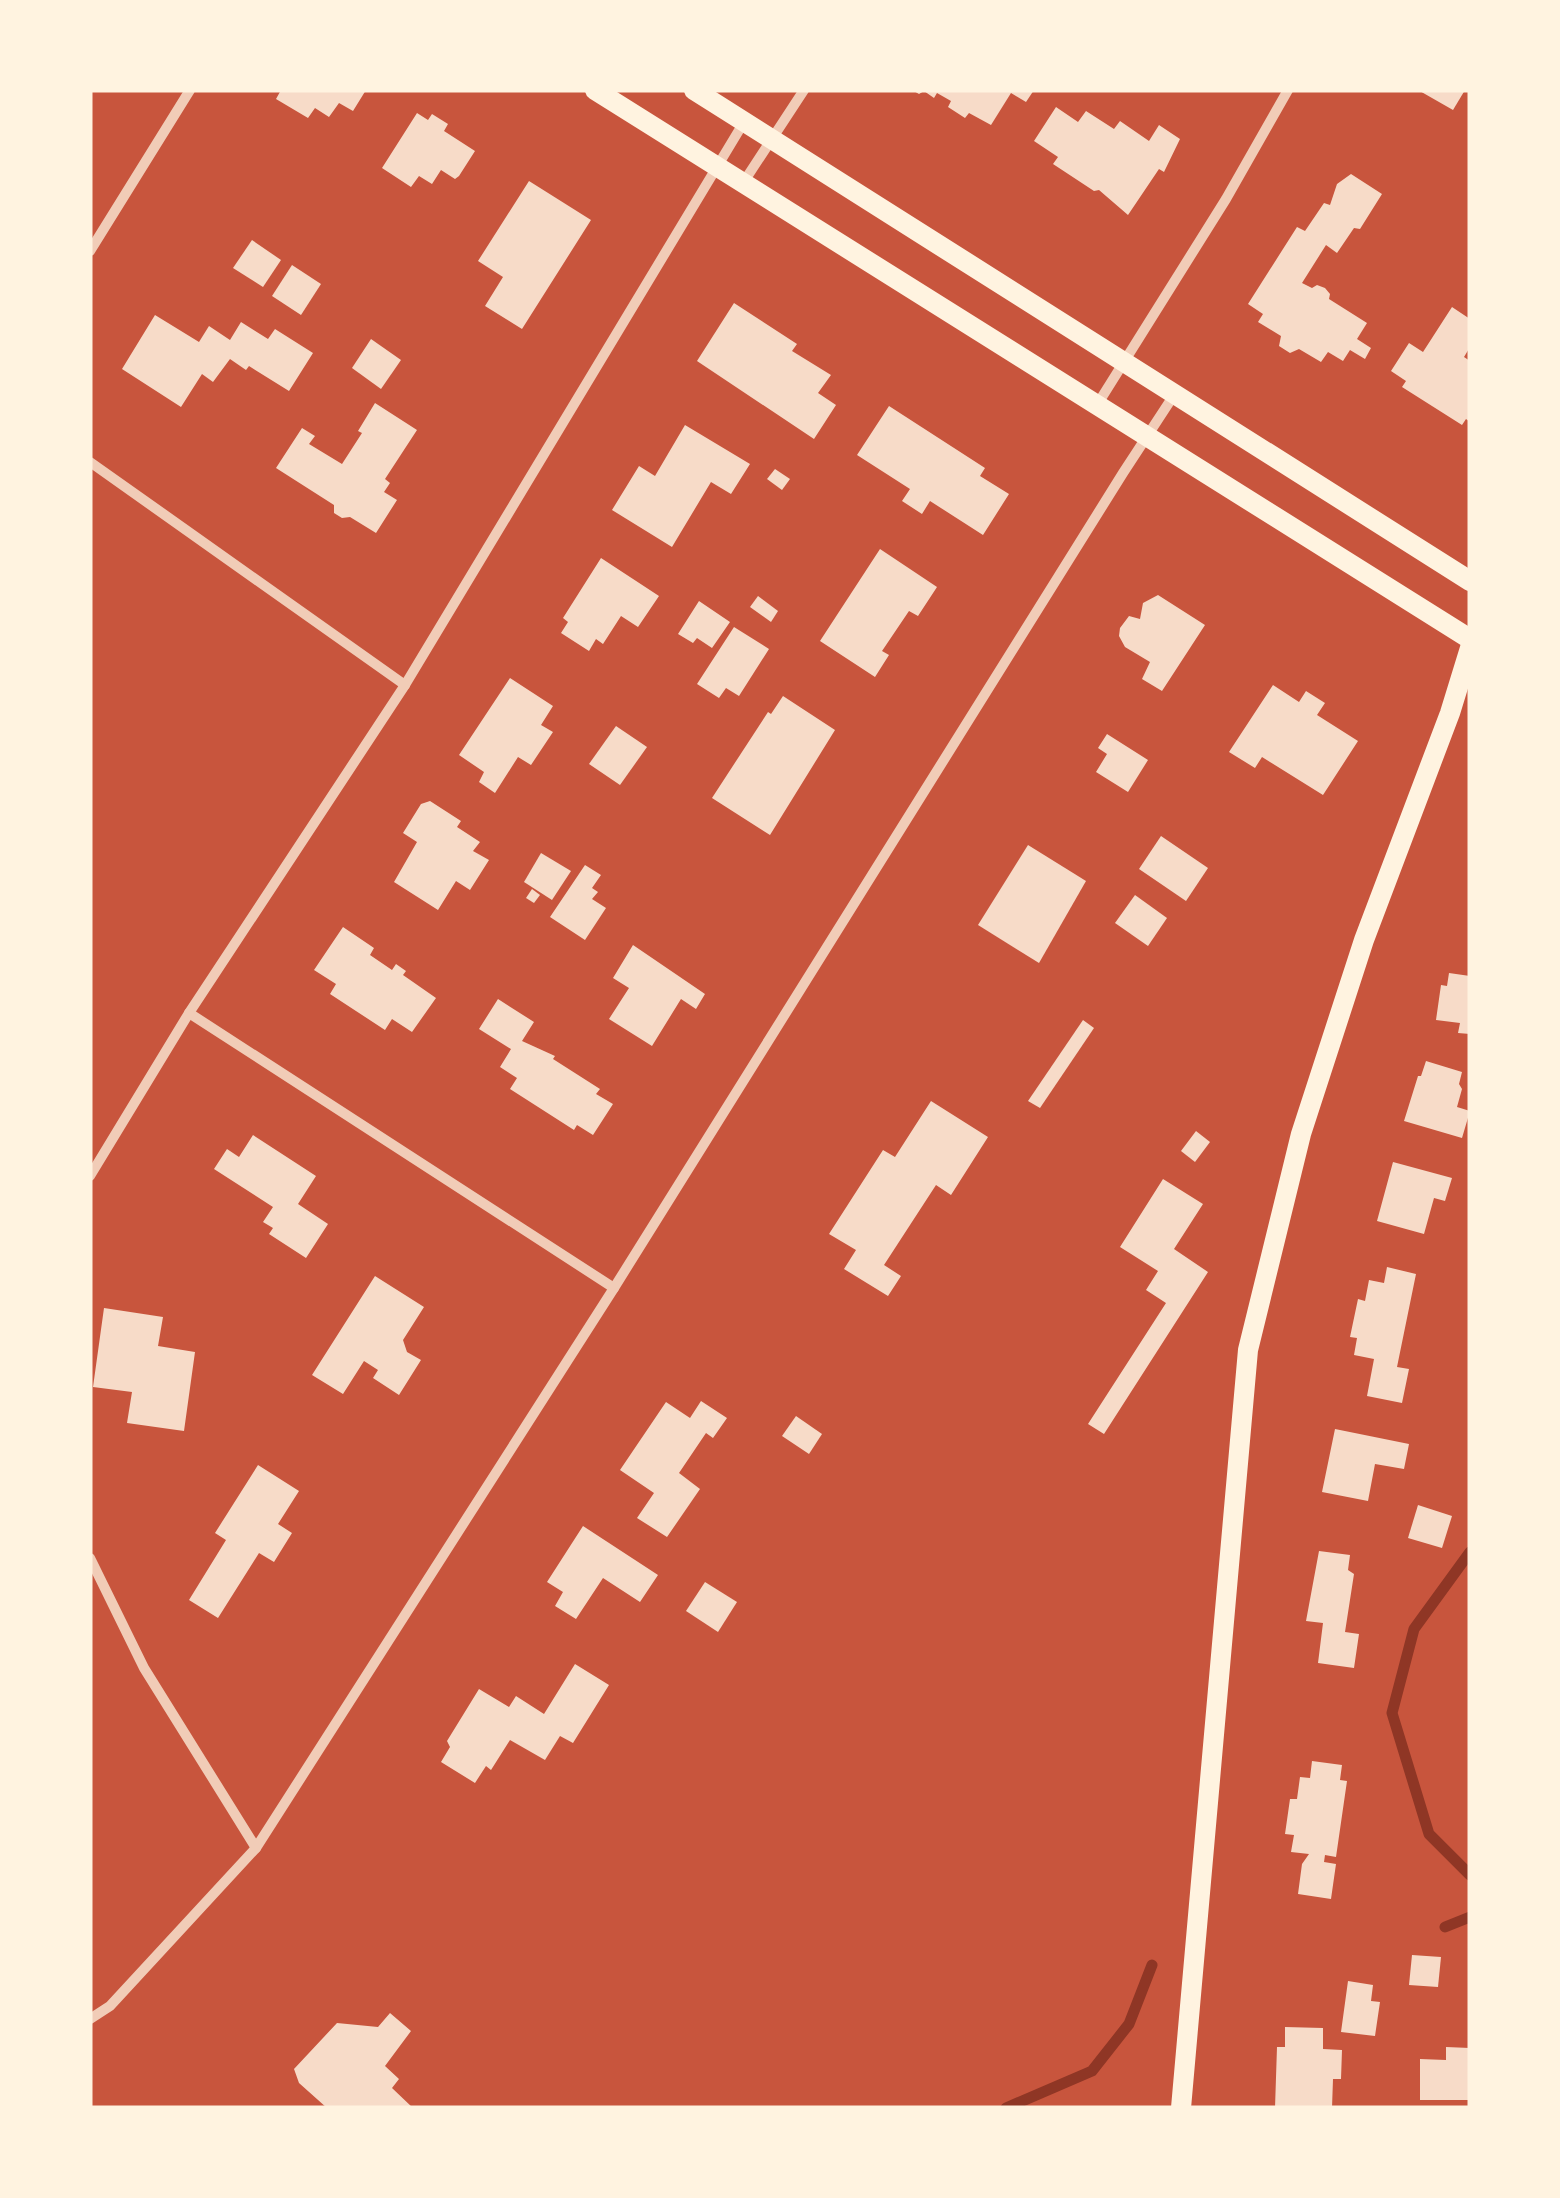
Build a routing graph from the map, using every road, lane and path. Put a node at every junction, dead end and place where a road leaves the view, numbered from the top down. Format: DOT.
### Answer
graph roads {
  1 [pos="190,90"];
  2 [pos="595,90"];
  3 [pos="694,90"];
  4 [pos="804,90"];
  5 [pos="1288,90"];
  6 [pos="744,121"];
  7 [pos="773,139"];
  8 [pos="716,167"];
  9 [pos="744,184"];
  10 [pos="90,251"];
  11 [pos="1126,362"];
  12 [pos="1175,394"];
  13 [pos="1096,405"];
  14 [pos="1146,436"];
  15 [pos="90,462"];
  16 [pos="1470,580"];
  17 [pos="1470,639"];
  18 [pos="1470,648"];
  19 [pos="405,685"];
  20 [pos="189,1014"];
  21 [pos="90,1176"];
  22 [pos="614,1288"];
  23 [pos="90,1558"];
  24 [pos="256,1848"];
  25 [pos="90,2019"];
  26 [pos="1181,2108"];
  1 -- 10 [label="street"];
  2 -- 8 [label="main road"];
  3 -- 6 [label="main road"];
  4 -- 7 [label="street"];
  5 -- 11 [label="street"];
  6 -- 7 [label="main road"];
  6 -- 8 [label="street"];
  7 -- 9 [label="street"];
  7 -- 11 [label="main road"];
  8 -- 9 [label="main road"];
  8 -- 19 [label="street"];
  9 -- 13 [label="main road"];
  11 -- 12 [label="main road"];
  11 -- 13 [label="street"];
  12 -- 14 [label="street"];
  12 -- 16 [label="main road"];
  13 -- 14 [label="main road"];
  14 -- 17 [label="main road"];
  14 -- 22 [label="street"];
  15 -- 19 [label="street"];
  18 -- 26 [label="main road"];
  19 -- 20 [label="street"];
  20 -- 21 [label="street"];
  20 -- 22 [label="street"];
  22 -- 24 [label="street"];
  23 -- 24 [label="street"];
  24 -- 25 [label="street"];
}
